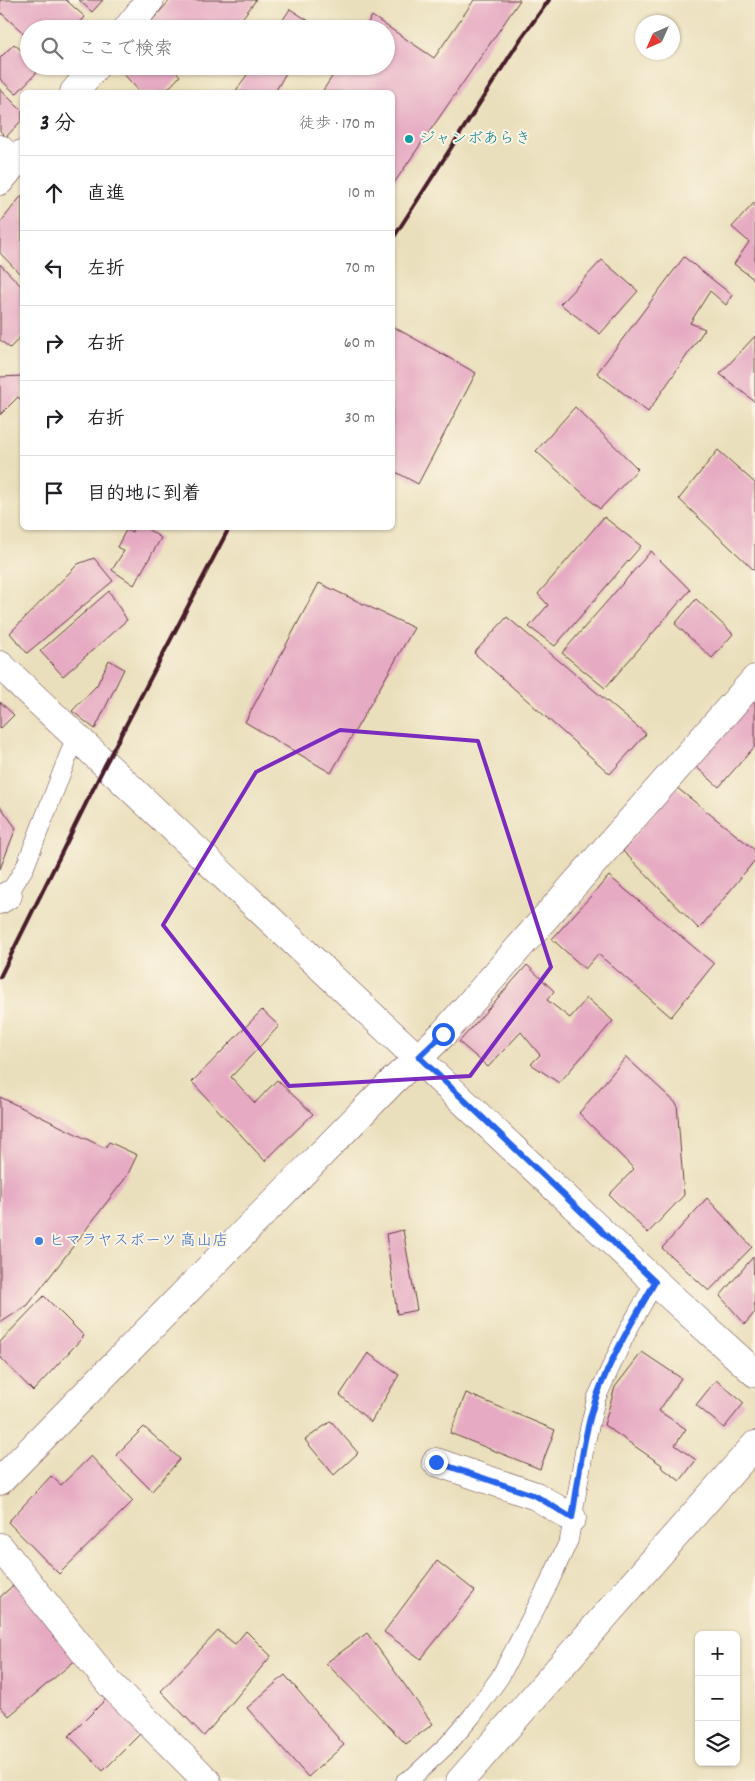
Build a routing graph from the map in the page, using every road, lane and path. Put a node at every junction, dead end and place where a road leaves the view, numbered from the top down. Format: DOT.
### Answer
graph roads {
  1 [pos="150,0"];
  2 [pos="134,20"];
  3 [pos="88,75"];
  4 [pos="76,90"];
  5 [pos="0,665"];
  6 [pos="755,680"];
  7 [pos="76,736"];
  8 [pos="4,898"];
  9 [pos="419,1057"];
  10 [pos="655,1282"];
  11 [pos="755,1373"];
  12 [pos="755,1445"];
  13 [pos="436,1462"];
  14 [pos="0,1482"];
  15 [pos="572,1518"];
  16 [pos="0,1547"];
  17 [pos="207,1781"];
  18 [pos="405,1781"];
  19 [pos="460,1781"];
  1 -- 2 [label="street"];
  3 -- 4 [label="street"];
  5 -- 7 [label="street"];
  6 -- 9 [label="street"];
  7 -- 8 [label="lane"];
  7 -- 9 [label="street"];
  9 -- 10 [label="street"];
  9 -- 14 [label="street"];
  10 -- 11 [label="street"];
  10 -- 15 [label="lane"];
  12 -- 19 [label="street"];
  13 -- 15 [label="street"];
  15 -- 18 [label="lane"];
  16 -- 17 [label="street"];
}
